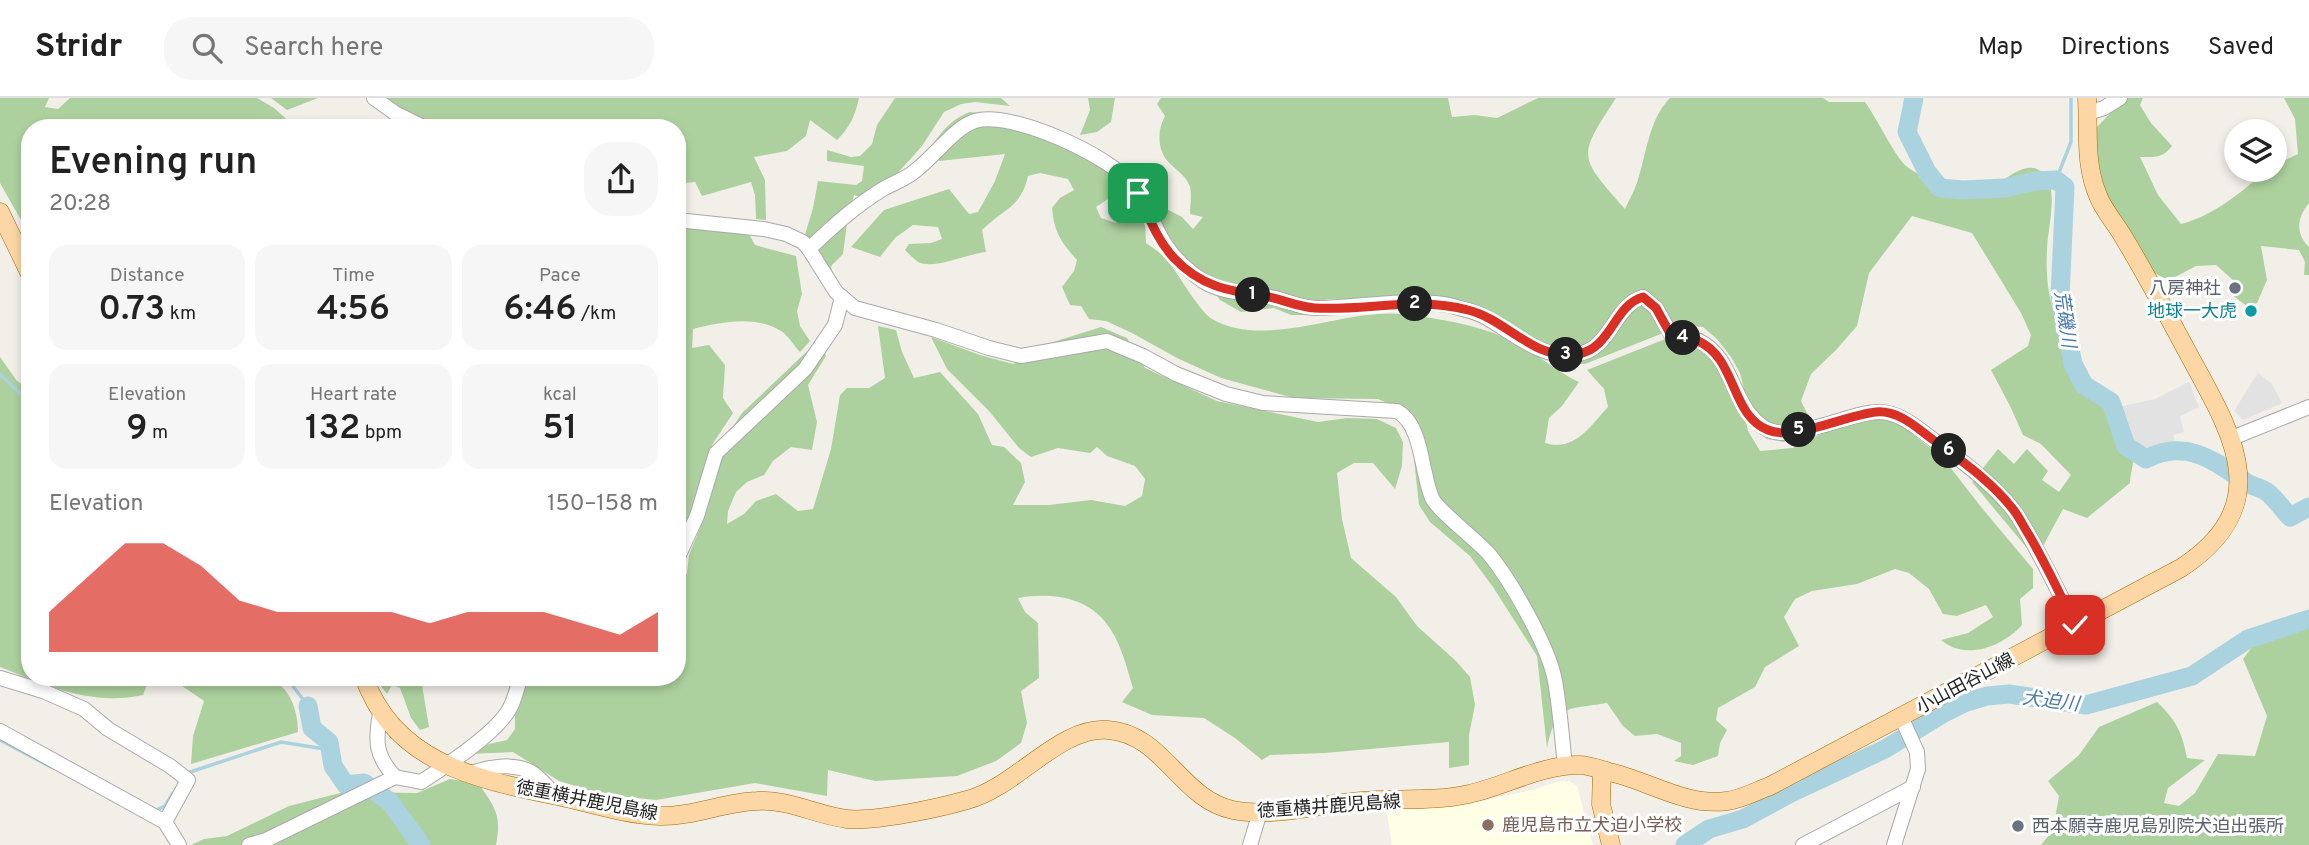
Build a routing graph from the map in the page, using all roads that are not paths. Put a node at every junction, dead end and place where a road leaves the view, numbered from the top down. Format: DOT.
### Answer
graph roads {
  1 [pos="374,98"];
  2 [pos="2120,98"];
  3 [pos="2087,106"];
  4 [pos="408,119"];
  5 [pos="0,212"];
  6 [pos="686,221"];
  7 [pos="809,249"];
  8 [pos="21,255"];
  9 [pos="842,297"];
  10 [pos="2309,407"];
  11 [pos="2232,438"];
  12 [pos="686,541"];
  13 [pos="2075,625"];
  14 [pos="0,678"];
  15 [pos="21,684"];
  16 [pos="26,686"];
  17 [pos="368,686"];
  18 [pos="518,686"];
  19 [pos="380,712"];
  20 [pos="1901,717"];
  21 [pos="0,731"];
  22 [pos="446,766"];
  23 [pos="1565,766"];
  24 [pos="1602,770"];
  25 [pos="396,777"];
  26 [pos="1913,787"];
  27 [pos="1260,812"];
  28 [pos="164,822"];
  29 [pos="179,845"];
  30 [pos="249,845"];
  31 [pos="1250,845"];
  32 [pos="1611,845"];
  33 [pos="1803,845"];
  34 [pos="1894,845"];
  1 -- 4 [label="street"];
  2 -- 3 [label="street"];
  3 -- 11 [label="main road, 小山田谷山線"];
  5 -- 8 [label="main road"];
  6 -- 7 [label="street"];
  7 -- 9 [label="street"];
  7 -- 13 [label="street"];
  9 -- 12 [label="street"];
  9 -- 23 [label="street"];
  10 -- 11 [label="street"];
  11 -- 13 [label="main road, 小山田谷山線"];
  13 -- 20 [label="main road, 小山田谷山線"];
  14 -- 15 [label="street"];
  16 -- 28 [label="street"];
  17 -- 19 [label="main road, 徳重横井鹿児島線"];
  18 -- 22 [label="street"];
  19 -- 22 [label="main road, 徳重横井鹿児島線"];
  19 -- 25 [label="street"];
  20 -- 24 [label="main road, 小山田谷山線"];
  20 -- 26 [label="street"];
  21 -- 28 [label="street"];
  22 -- 25 [label="street"];
  22 -- 27 [label="main road, 徳重横井鹿児島線"];
  23 -- 24 [label="main road, 徳重横井鹿児島線"];
  23 -- 27 [label="main road, 徳重横井鹿児島線"];
  24 -- 32 [label="main road"];
  25 -- 30 [label="street"];
  26 -- 33 [label="street"];
  26 -- 34 [label="street"];
  27 -- 31 [label="street"];
  28 -- 29 [label="street"];
}
